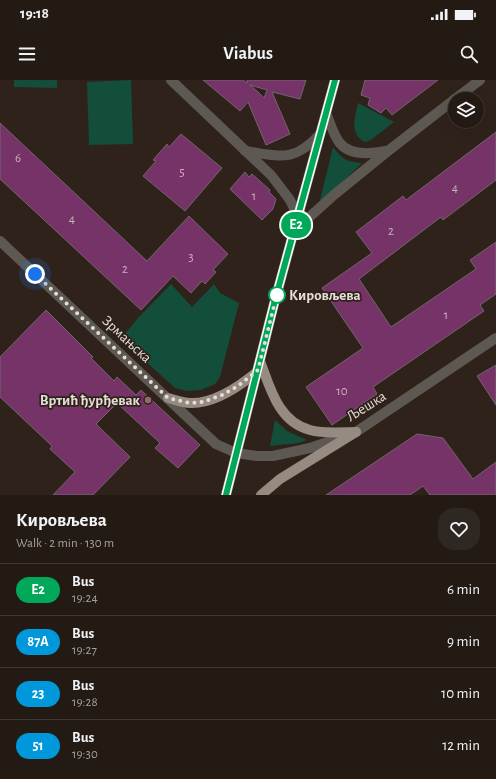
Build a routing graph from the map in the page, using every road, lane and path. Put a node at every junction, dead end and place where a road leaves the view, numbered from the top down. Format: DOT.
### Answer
graph roads {
  1 [pos="171,80"];
  2 [pos="335,80"];
  3 [pos="480,80"];
  4 [pos="464,92"];
  5 [pos="448,104"];
  6 [pos="326,113"];
  7 [pos="320,134"];
  8 [pos="245,151"];
  9 [pos="388,151"];
  10 [pos="298,216"];
  11 [pos="294,231"];
  12 [pos="0,241"];
  13 [pos="496,338"];
  14 [pos="259,366"];
  15 [pos="168,398"];
  16 [pos="356,432"];
  17 [pos="236,453"];
  18 [pos="226,495"];
  19 [pos="260,495"];
  1 -- 8 [label="street"];
  2 -- 6 [label="main road"];
  3 -- 4 [label="street"];
  5 -- 9 [label="street"];
  6 -- 7 [label="main road"];
  6 -- 9 [label="street"];
  7 -- 8 [label="street"];
  7 -- 10 [label="main road"];
  8 -- 10 [label="street"];
  9 -- 11 [label="street"];
  10 -- 11 [label="main road"];
  11 -- 14 [label="main road"];
  12 -- 15 [label="street, Зрмањска"];
  13 -- 16 [label="street, Љешка"];
  14 -- 15 [label="main road"];
  14 -- 16 [label="main road"];
  14 -- 17 [label="main road"];
  15 -- 17 [label="street, Зрмањска"];
  16 -- 17 [label="street, Љешка"];
  16 -- 19 [label="main road"];
  17 -- 18 [label="main road"];
}
